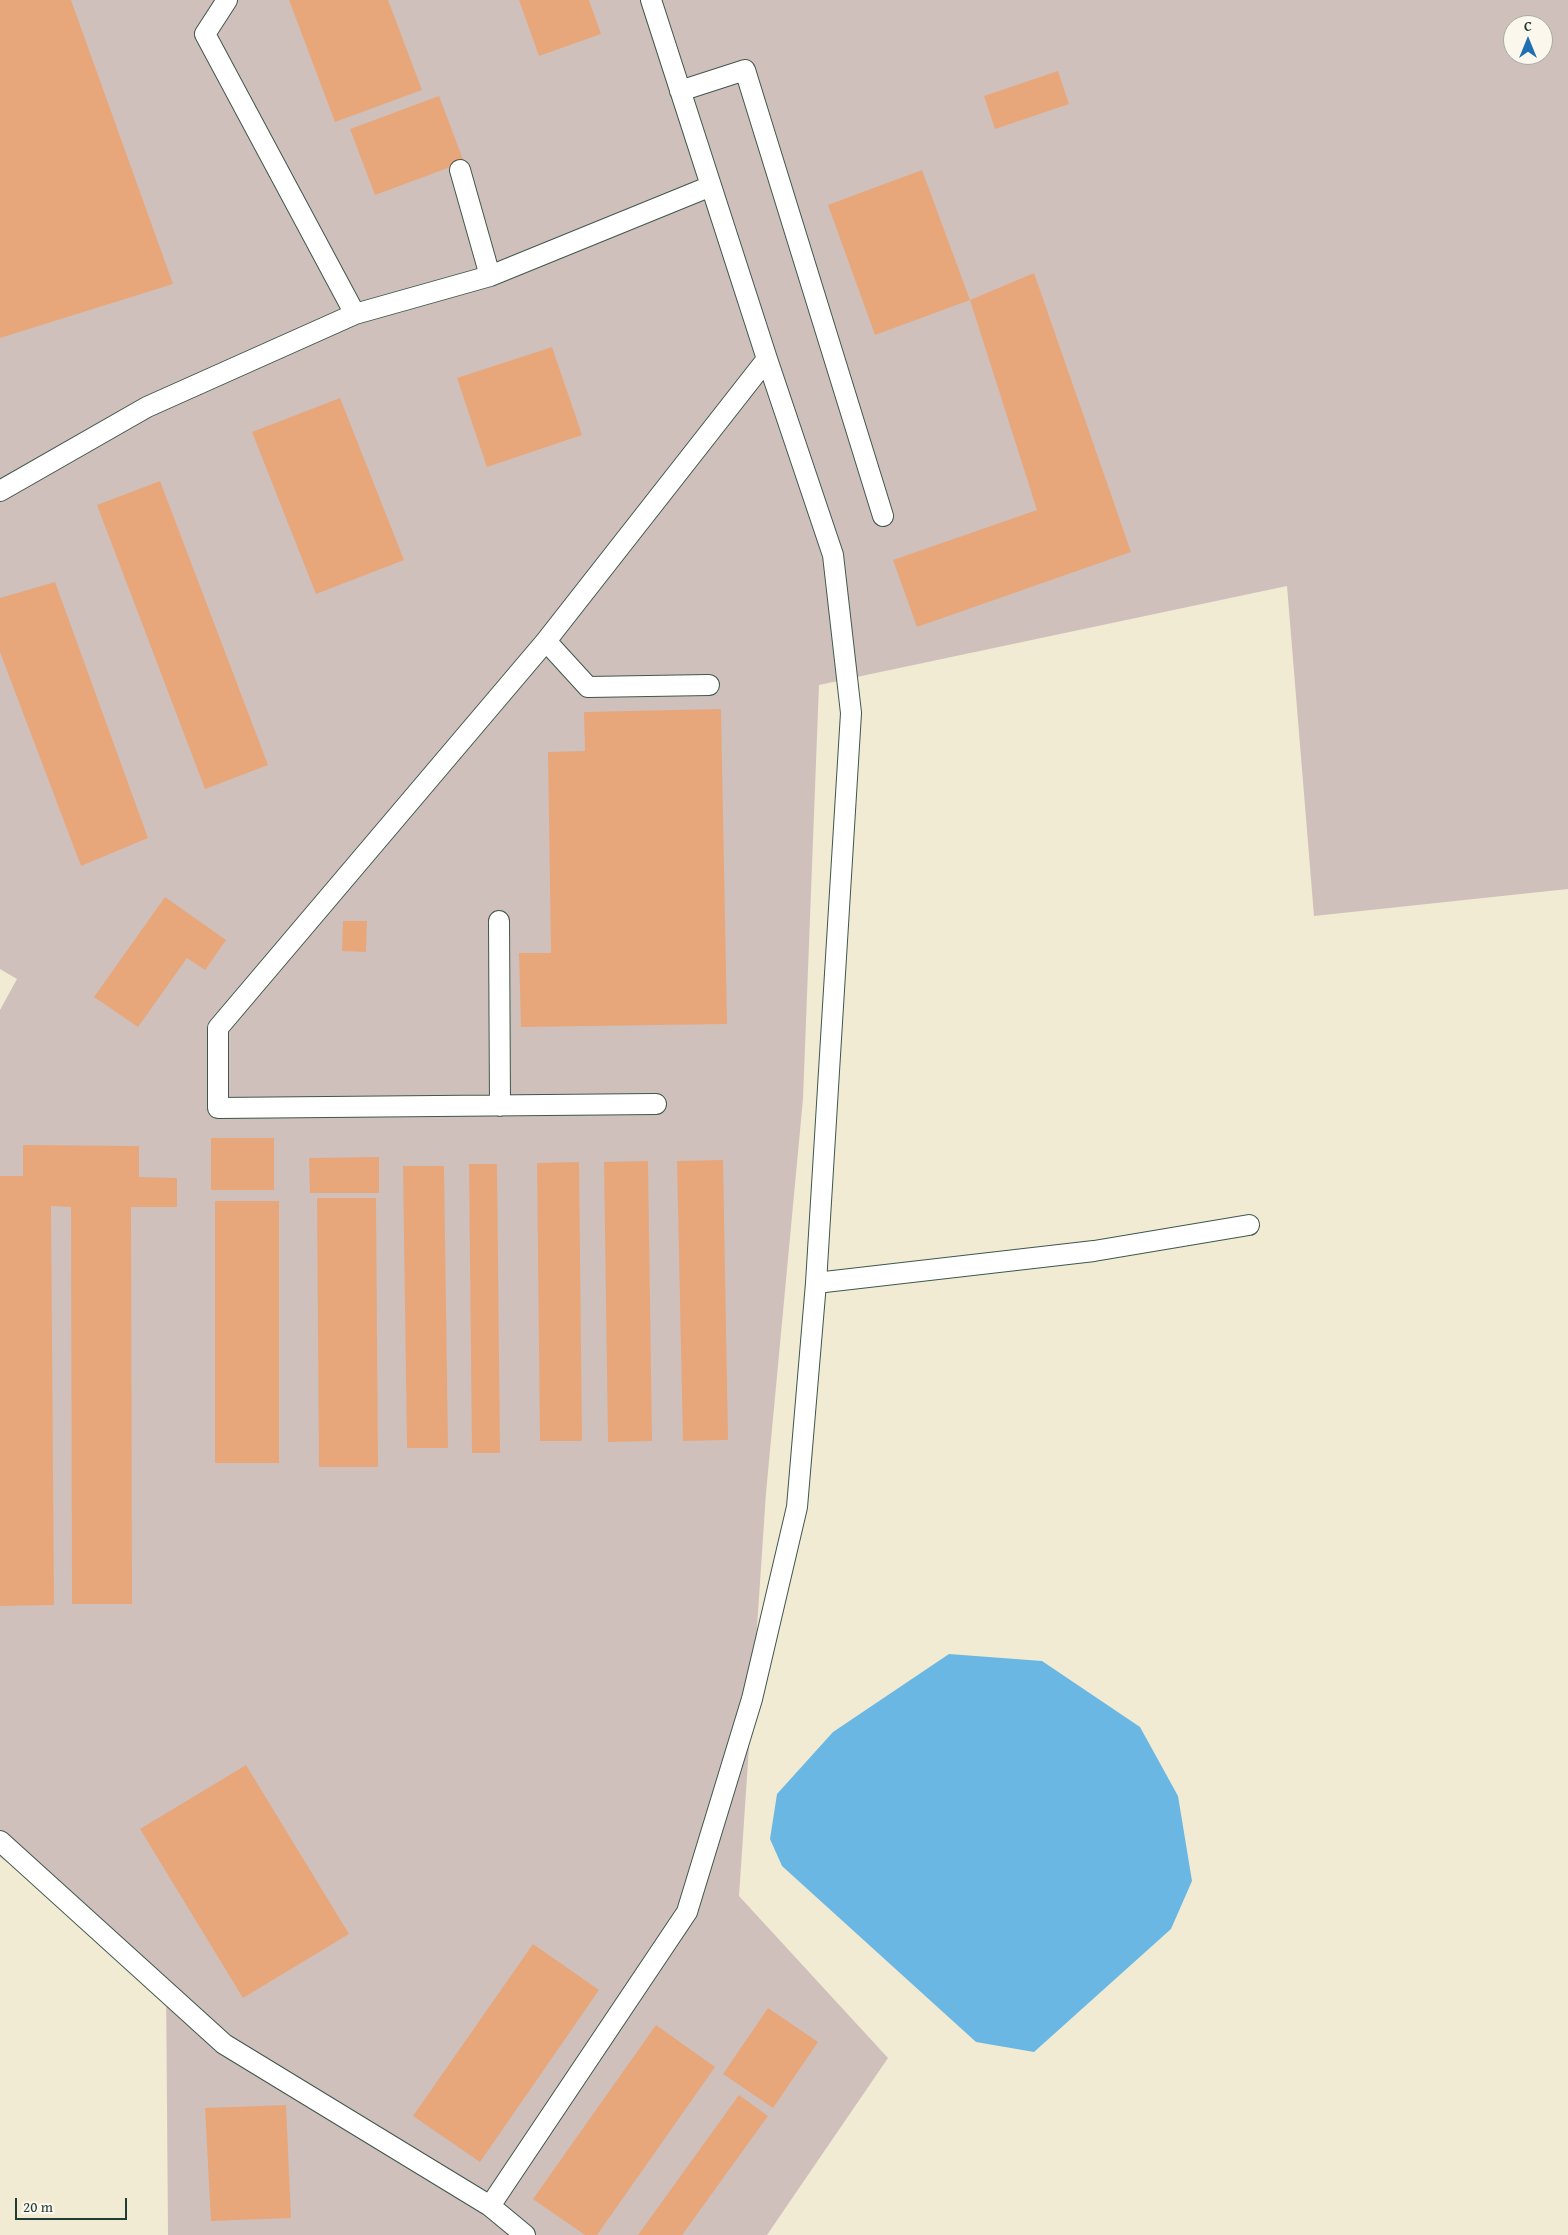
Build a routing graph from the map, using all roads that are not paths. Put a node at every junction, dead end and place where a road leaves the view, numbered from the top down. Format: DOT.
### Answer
graph roads {
  1 [pos="228,0"];
  2 [pos="650,0"];
  3 [pos="680,92"];
  4 [pos="460,170"];
  5 [pos="711,186"];
  6 [pos="490,276"];
  7 [pos="356,314"];
  8 [pos="767,359"];
  9 [pos="0,491"];
  10 [pos="882,516"];
  11 [pos="546,642"];
  12 [pos="709,685"];
  13 [pos="499,922"];
  14 [pos="656,1104"];
  15 [pos="500,1106"];
  16 [pos="1249,1225"];
  17 [pos="816,1283"];
  18 [pos="0,1841"];
  19 [pos="490,2206"];
  20 [pos="525,2235"];
  1 -- 7 [label="lane"];
  2 -- 3 [label="lane"];
  3 -- 5 [label="lane"];
  3 -- 10 [label="lane"];
  4 -- 6 [label="lane"];
  5 -- 6 [label="lane"];
  5 -- 8 [label="lane"];
  6 -- 7 [label="lane"];
  7 -- 9 [label="lane"];
  8 -- 11 [label="lane"];
  8 -- 17 [label="lane"];
  11 -- 12 [label="lane"];
  11 -- 15 [label="lane"];
  13 -- 15 [label="lane"];
  14 -- 15 [label="lane"];
  16 -- 17 [label="lane"];
  17 -- 19 [label="lane"];
  18 -- 19 [label="lane"];
  19 -- 20 [label="lane"];
}
